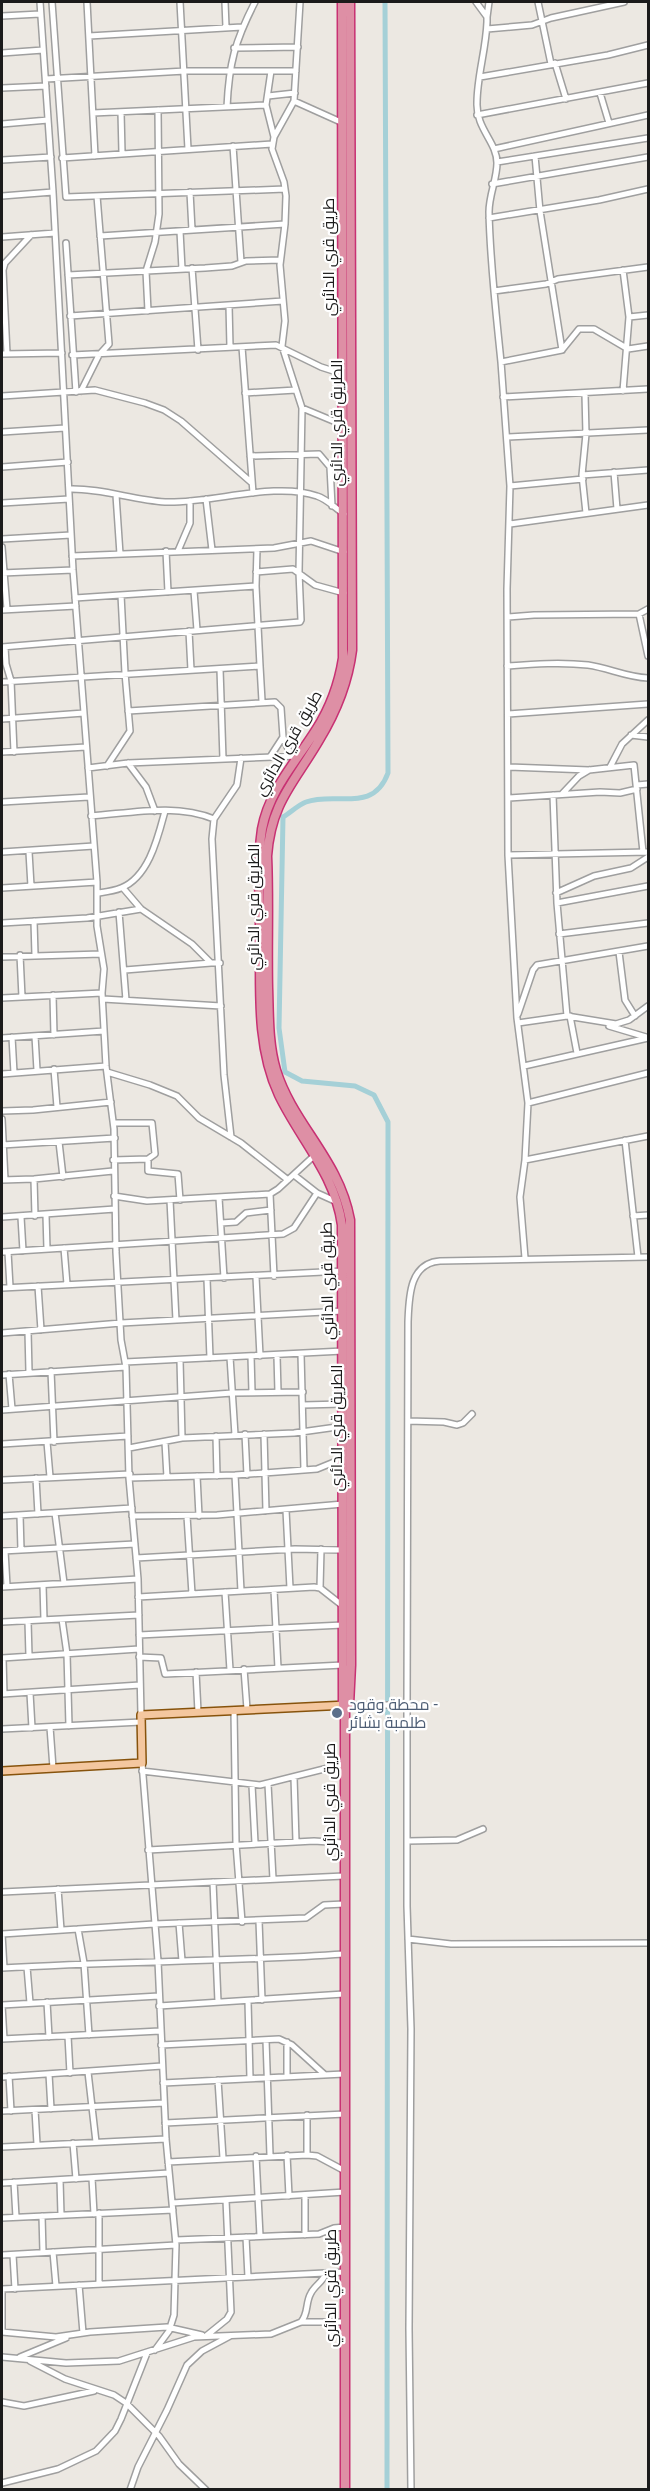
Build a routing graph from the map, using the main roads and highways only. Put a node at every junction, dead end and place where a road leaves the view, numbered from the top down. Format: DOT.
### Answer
graph roads {
  1 [pos="342,2"];
  2 [pos="350,2"];
  3 [pos="346,1707"];
  4 [pos="2,1770"];
  5 [pos="345,2490"];
  1 -- 3 [label="highway, طريق قري الدائري"];
  2 -- 3 [label="highway, الطريق قري الدائري"];
  3 -- 4 [label="main road"];
  3 -- 5 [label="highway, طريق قري الدائري"];
}
